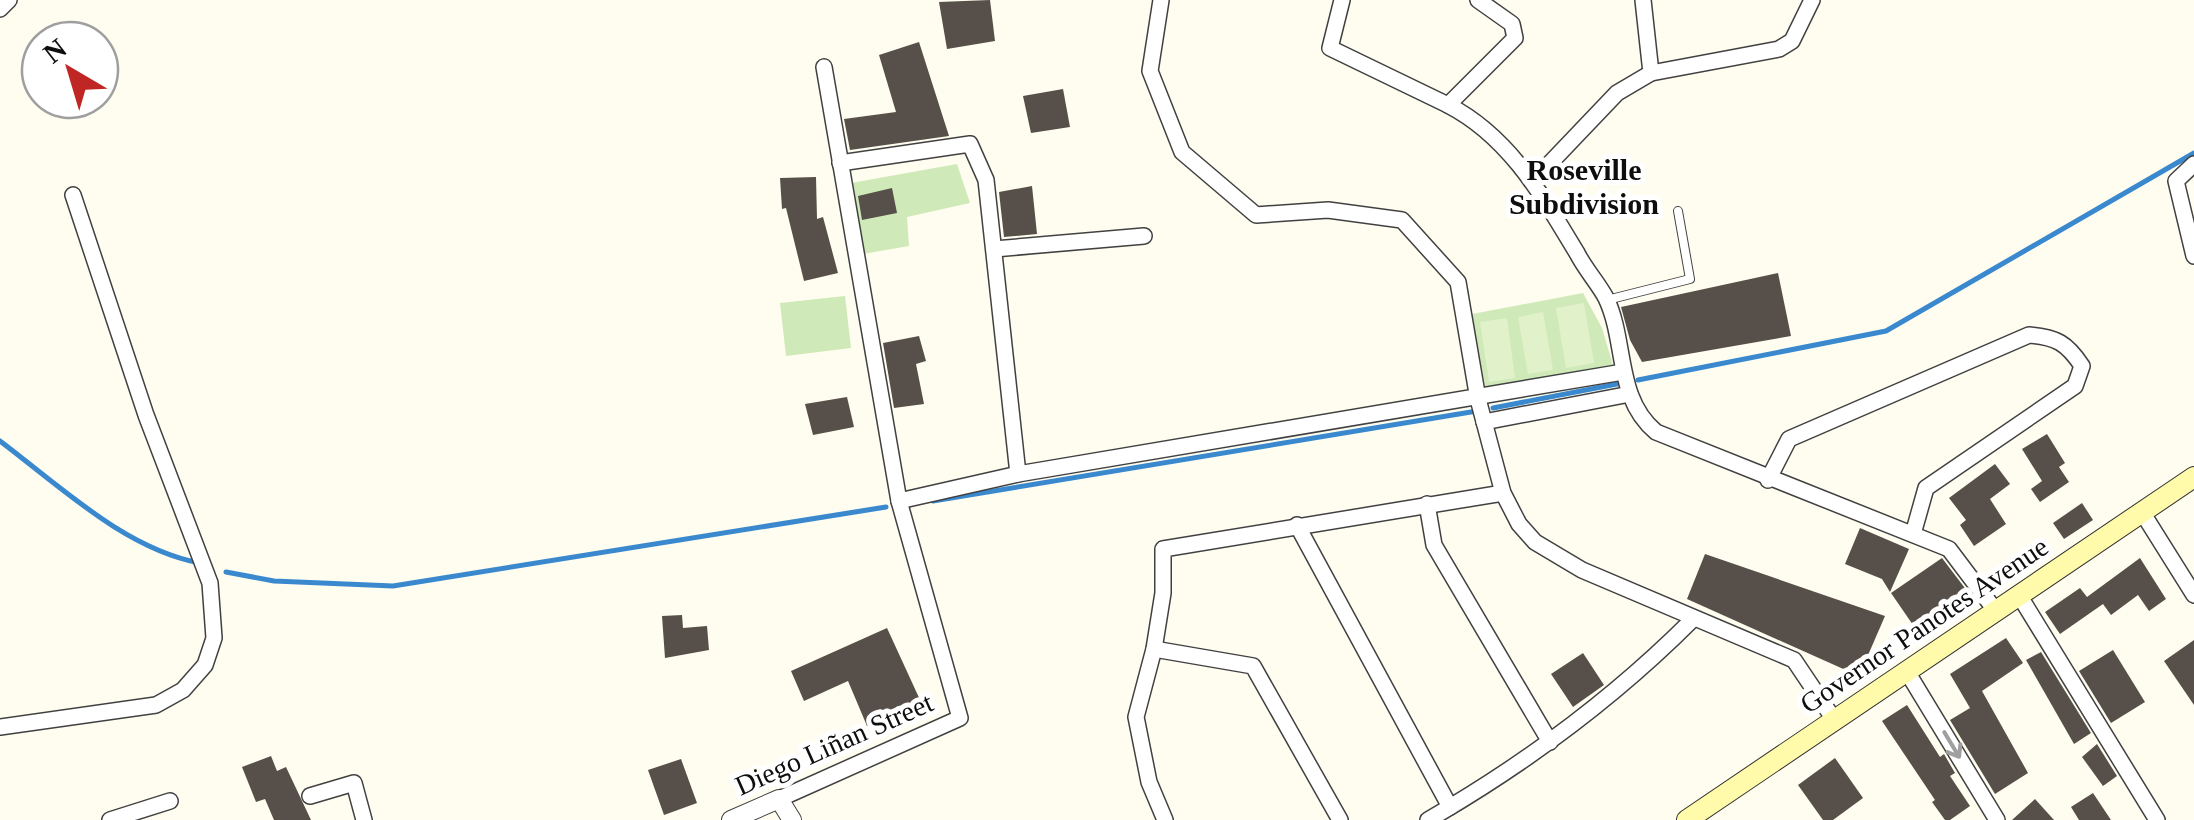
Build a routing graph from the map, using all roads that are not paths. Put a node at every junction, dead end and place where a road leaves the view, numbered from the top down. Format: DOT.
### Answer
graph roads {
  1 [pos="8,0"];
  2 [pos="1161,0"];
  3 [pos="1342,0"];
  4 [pos="1478,0"];
  5 [pos="1643,0"];
  6 [pos="1812,0"];
  7 [pos="0,9"];
  8 [pos="824,67"];
  9 [pos="1651,73"];
  10 [pos="1448,106"];
  11 [pos="840,162"];
  12 [pos="2194,164"];
  13 [pos="1534,180"];
  14 [pos="73,195"];
  15 [pos="1678,210"];
  16 [pos="1144,236"];
  17 [pos="994,249"];
  18 [pos="2194,256"];
  19 [pos="1607,300"];
  20 [pos="1623,372"];
  21 [pos="1630,394"];
  22 [pos="1478,399"];
  23 [pos="1484,422"];
  24 [pos="1018,474"];
  25 [pos="2194,477"];
  26 [pos="1768,480"];
  27 [pos="1502,493"];
  28 [pos="898,500"];
  29 [pos="1426,504"];
  30 [pos="2142,512"];
  31 [pos="1297,525"];
  32 [pos="1912,534"];
  33 [pos="2019,595"];
  34 [pos="2194,596"];
  35 [pos="1994,610"];
  36 [pos="1692,620"];
  37 [pos="1154,649"];
  38 [pos="1906,670"];
  39 [pos="1834,718"];
  40 [pos="0,727"];
  41 [pos="1550,742"];
  42 [pos="310,796"];
  43 [pos="779,799"];
  44 [pos="170,802"];
  45 [pos="1450,807"];
  46 [pos="110,820"];
  47 [pos="364,820"];
  48 [pos="731,820"];
  49 [pos="792,820"];
  50 [pos="1166,820"];
  51 [pos="1340,820"];
  52 [pos="1428,820"];
  53 [pos="1687,820"];
  54 [pos="1998,820"];
  55 [pos="2157,820"];
  1 -- 7 [label="street"];
  2 -- 22 [label="street"];
  3 -- 10 [label="street"];
  4 -- 10 [label="street"];
  5 -- 9 [label="street"];
  6 -- 9 [label="street"];
  8 -- 11 [label="street"];
  9 -- 13 [label="street"];
  10 -- 13 [label="street"];
  11 -- 17 [label="street"];
  11 -- 28 [label="street"];
  12 -- 18 [label="street"];
  13 -- 19 [label="street"];
  14 -- 40 [label="street"];
  15 -- 19 [label="lane"];
  16 -- 17 [label="street"];
  17 -- 24 [label="street"];
  19 -- 20 [label="street"];
  20 -- 21 [label="street"];
  20 -- 22 [label="street"];
  21 -- 23 [label="street"];
  21 -- 26 [label="street"];
  22 -- 23 [label="street"];
  22 -- 24 [label="street"];
  23 -- 27 [label="street"];
  24 -- 28 [label="street"];
  25 -- 30 [label="main road, Governor Panotes Avenue"];
  26 -- 32 [label="street"];
  26 -- 32 [label="street"];
  27 -- 29 [label="street"];
  27 -- 36 [label="street"];
  28 -- 43 [label="street, Diego Liñan Street"];
  29 -- 31 [label="street"];
  29 -- 41 [label="street"];
  30 -- 33 [label="main road, Governor Panotes Avenue"];
  30 -- 34 [label="street"];
  31 -- 37 [label="street"];
  31 -- 45 [label="street"];
  32 -- 35 [label="street"];
  33 -- 35 [label="main road, Governor Panotes Avenue"];
  33 -- 55 [label="street"];
  35 -- 38 [label="main road, Governor Panotes Avenue"];
  36 -- 39 [label="street"];
  36 -- 41 [label="street"];
  37 -- 50 [label="street"];
  37 -- 51 [label="street"];
  38 -- 39 [label="main road, Governor Panotes Avenue"];
  38 -- 54 [label="street, one-way"];
  39 -- 53 [label="main road, Governor Panotes Avenue"];
  41 -- 45 [label="street"];
  42 -- 47 [label="street"];
  43 -- 48 [label="street, Diego Liñan Street"];
  43 -- 49 [label="street"];
  44 -- 46 [label="street"];
  45 -- 52 [label="street"];
}
